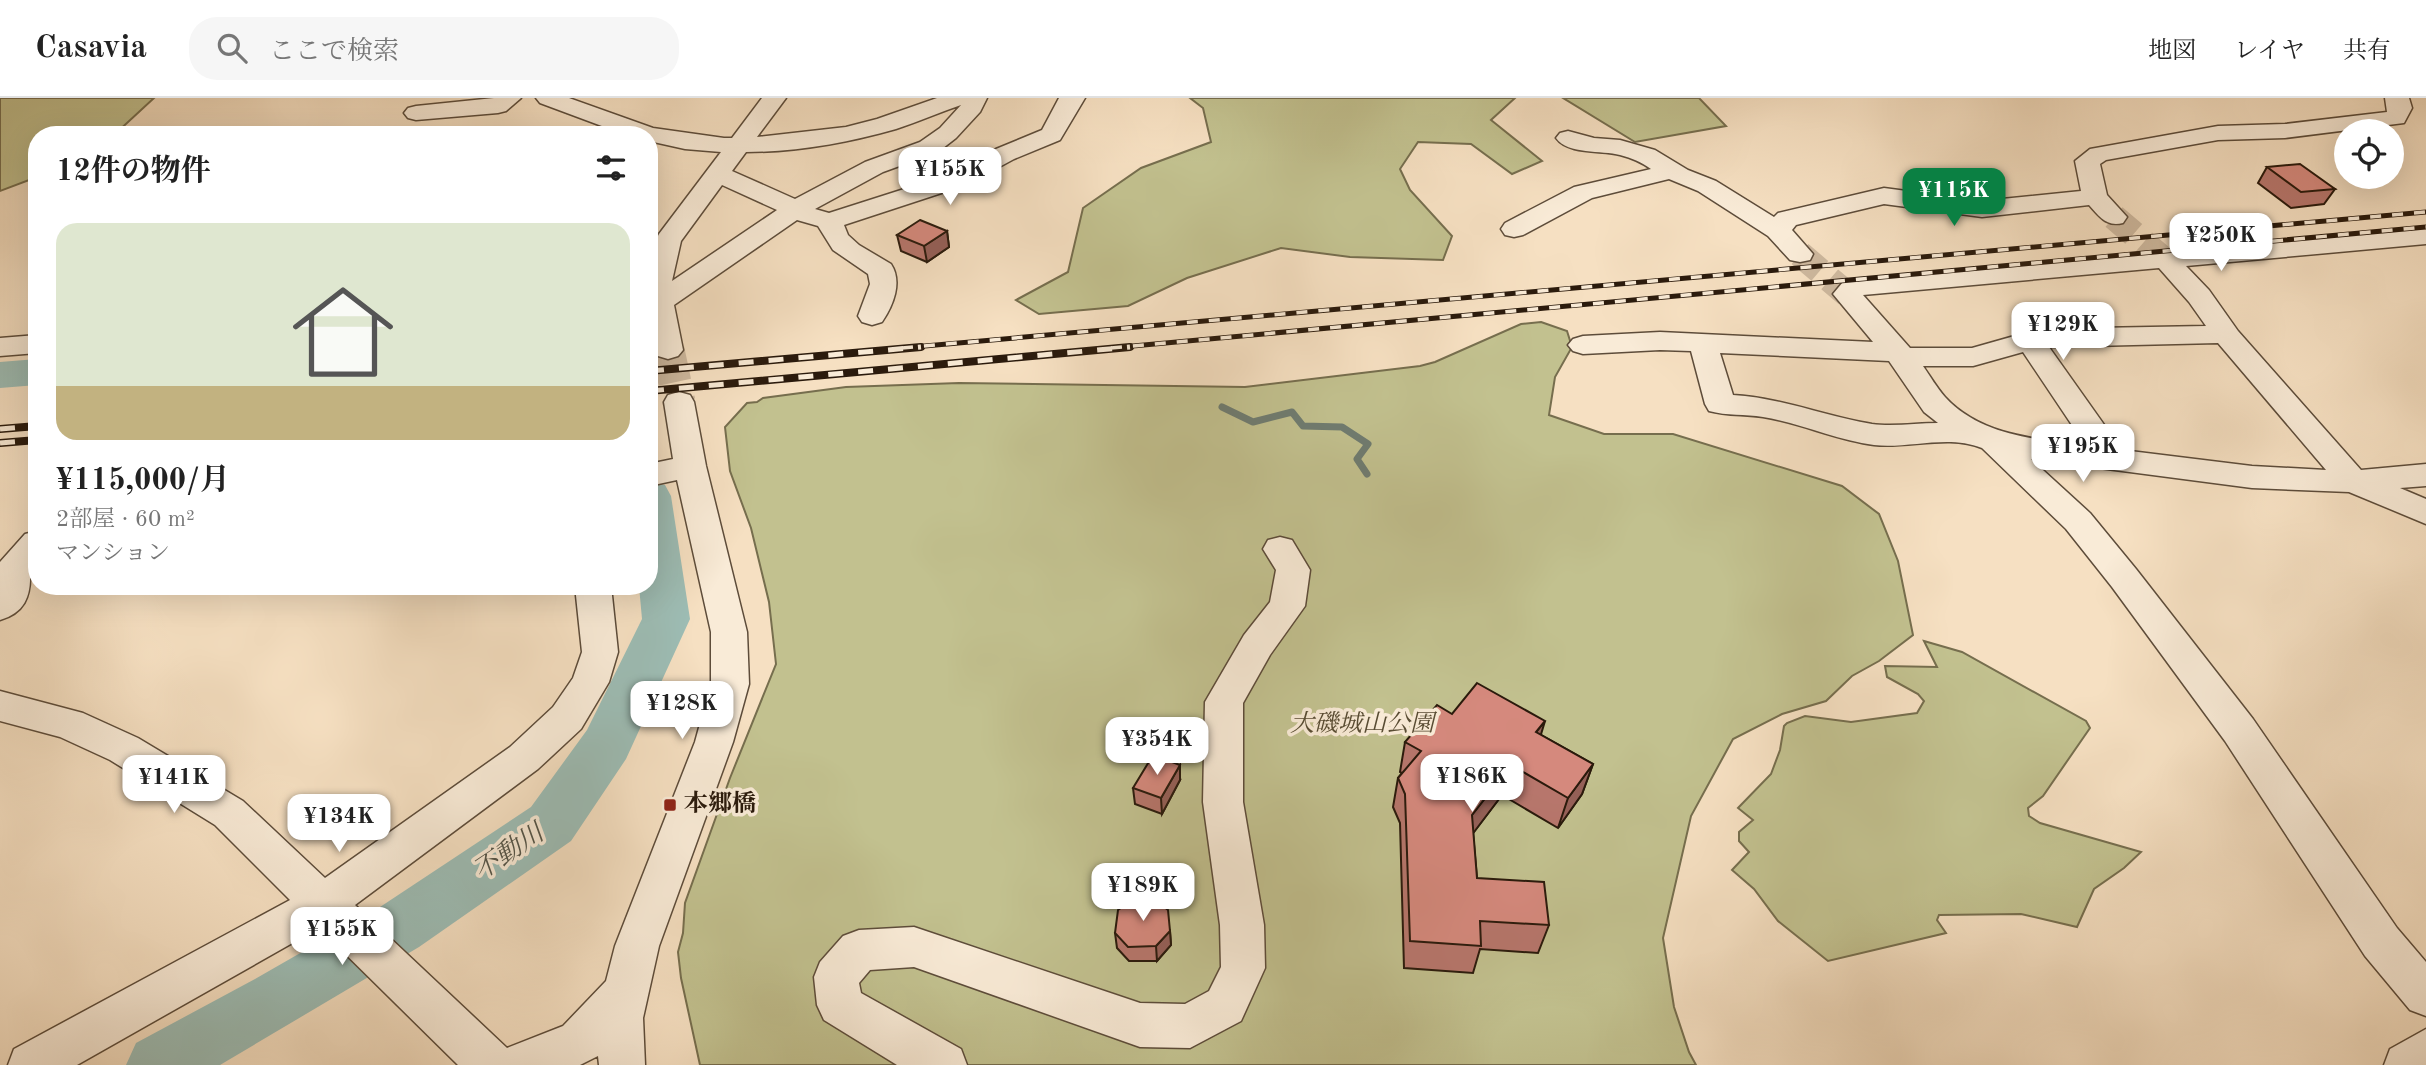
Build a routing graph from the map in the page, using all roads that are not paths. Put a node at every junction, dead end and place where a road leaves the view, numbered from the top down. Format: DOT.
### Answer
graph roads {
  1 [pos="509,98"];
  2 [pos="548,98"];
  3 [pos="774,98"];
  4 [pos="957,98"];
  5 [pos="975,98"];
  6 [pos="1045,98"];
  7 [pos="1073,98"];
  8 [pos="2398,106"];
  9 [pos="452,110"];
  10 [pos="416,113"];
  11 [pos="2426,117"];
  12 [pos="446,126"];
  13 [pos="624,126"];
  14 [pos="658,137"];
  15 [pos="1568,138"];
  16 [pos="737,146"];
  17 [pos="1023,147"];
  18 [pos="1673,171"];
  19 [pos="717,174"];
  20 [pos="2095,197"];
  21 [pos="796,209"];
  22 [pos="2114,217"];
  23 [pos="830,220"];
  24 [pos="1514,229"];
  25 [pos="1777,230"];
  26 [pos="2426,236"];
  27 [pos="1800,254"];
  28 [pos="2172,262"];
  29 [pos="658,267"];
  30 [pos="658,300"];
  31 [pos="658,316"];
  32 [pos="872,316"];
  33 [pos="2218,323"];
  34 [pos="2030,340"];
  35 [pos="1703,342"];
  36 [pos="28,345"];
  37 [pos="1583,345"];
  38 [pos="0,347"];
  39 [pos="668,350"];
  40 [pos="1900,354"];
  41 [pos="678,402"];
  42 [pos="1982,437"];
  43 [pos="2111,459"];
  44 [pos="672,470"];
  45 [pos="2426,475"];
  46 [pos="2353,481"];
  47 [pos="2426,512"];
  48 [pos="1280,549"];
  49 [pos="28,553"];
  50 [pos="594,595"];
  51 [pos="0,607"];
  52 [pos="0,706"];
  53 [pos="331,911"];
  54 [pos="626,992"];
  55 [pos="2426,995"];
  56 [pos="2426,1052"];
  57 [pos="31,1065"];
  58 [pos="491,1065"];
  59 [pos="521,1065"];
  60 [pos="622,1065"];
  61 [pos="944,1065"];
  62 [pos="2407,1065"];
  1 -- 9 [label="street"];
  2 -- 13 [label="street"];
  3 -- 16 [label="street"];
  4 -- 16 [label="street"];
  5 -- 21 [label="street"];
  6 -- 17 [label="street"];
  7 -- 17 [label="street"];
  8 -- 11 [label="street"];
  8 -- 20 [label="street"];
  9 -- 10 [label="street"];
  9 -- 12 [label="street"];
  14 -- 16 [label="street"];
  15 -- 18 [label="street"];
  16 -- 19 [label="street"];
  17 -- 23 [label="street"];
  18 -- 24 [label="street"];
  18 -- 25 [label="street"];
  19 -- 21 [label="street"];
  19 -- 29 [label="street"];
  20 -- 22 [label="street"];
  20 -- 25 [label="street"];
  21 -- 23 [label="street"];
  21 -- 30 [label="street"];
  23 -- 32 [label="street"];
  25 -- 27 [label="street"];
  26 -- 28 [label="street"];
  28 -- 33 [label="street"];
  28 -- 40 [label="street"];
  31 -- 39 [label="street"];
  33 -- 34 [label="street"];
  33 -- 46 [label="street"];
  34 -- 40 [label="street"];
  34 -- 43 [label="street"];
  35 -- 37 [label="street"];
  35 -- 40 [label="street"];
  35 -- 42 [label="street"];
  36 -- 38 [label="street"];
  40 -- 42 [label="street"];
  41 -- 44 [label="street"];
  42 -- 43 [label="street"];
  42 -- 55 [label="street"];
  43 -- 46 [label="street"];
  44 -- 54 [label="street"];
  45 -- 46 [label="street"];
  46 -- 47 [label="street"];
  48 -- 61 [label="street"];
  49 -- 51 [label="street"];
  50 -- 53 [label="street"];
  52 -- 53 [label="street"];
  53 -- 57 [label="street"];
  53 -- 58 [label="street"];
  54 -- 59 [label="street"];
  54 -- 60 [label="street"];
  56 -- 62 [label="street"];
}
